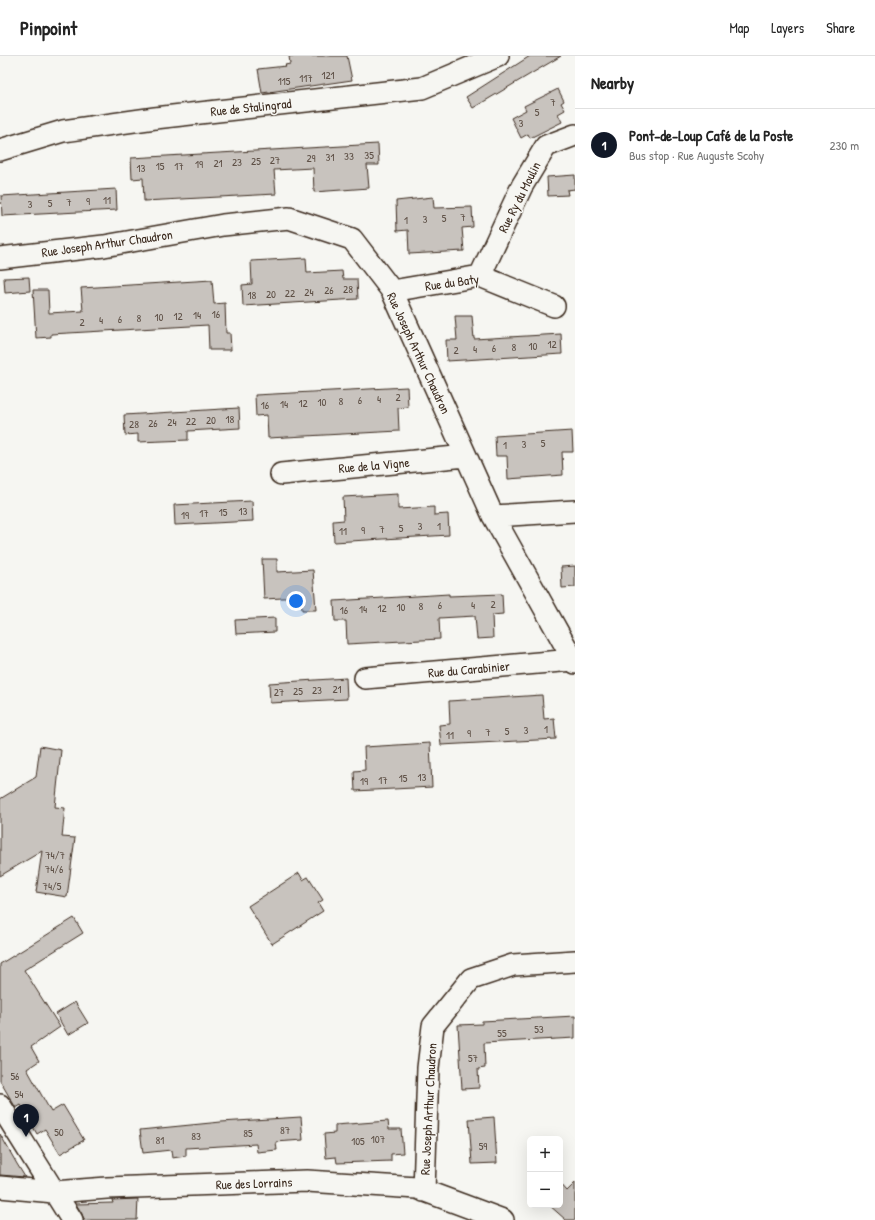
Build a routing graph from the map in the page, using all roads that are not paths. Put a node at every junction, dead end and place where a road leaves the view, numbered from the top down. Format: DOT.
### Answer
graph roads {
  1 [pos="498,56"];
  2 [pos="575,135"];
  3 [pos="0,150"];
  4 [pos="0,258"];
  5 [pos="480,276"];
  6 [pos="392,291"];
  7 [pos="554,306"];
  8 [pos="466,456"];
  9 [pos="281,474"];
  10 [pos="575,511"];
  11 [pos="493,516"];
  12 [pos="574,662"];
  13 [pos="365,678"];
  14 [pos="575,961"];
  15 [pos="0,1105"];
  16 [pos="0,1187"];
  17 [pos="420,1190"];
  18 [pos="54,1192"];
  19 [pos="72,1220"];
  20 [pos="502,1220"];
  1 -- 3 [label="street, Rue de Stalingrad"];
  2 -- 5 [label="street, Rue Ry du Moulin"];
  4 -- 6 [label="street, Rue Joseph Arthur Chaudron"];
  5 -- 6 [label="street, Rue du Baty"];
  5 -- 7 [label="street, Rue du Baty"];
  6 -- 8 [label="street, Rue Joseph Arthur Chaudron"];
  8 -- 9 [label="street, Rue de la Vigne"];
  8 -- 11 [label="street, Rue Joseph Arthur Chaudron"];
  10 -- 11 [label="street"];
  11 -- 12 [label="street, Rue Joseph Arthur Chaudron"];
  12 -- 13 [label="street, Rue du Carabinier"];
  14 -- 17 [label="street, Rue Joseph Arthur Chaudron"];
  15 -- 18 [label="street"];
  16 -- 18 [label="street, Rue des Lorrains"];
  17 -- 18 [label="street, Rue des Lorrains"];
  17 -- 20 [label="street, Rue des Lorrains"];
  18 -- 19 [label="street"];
}
